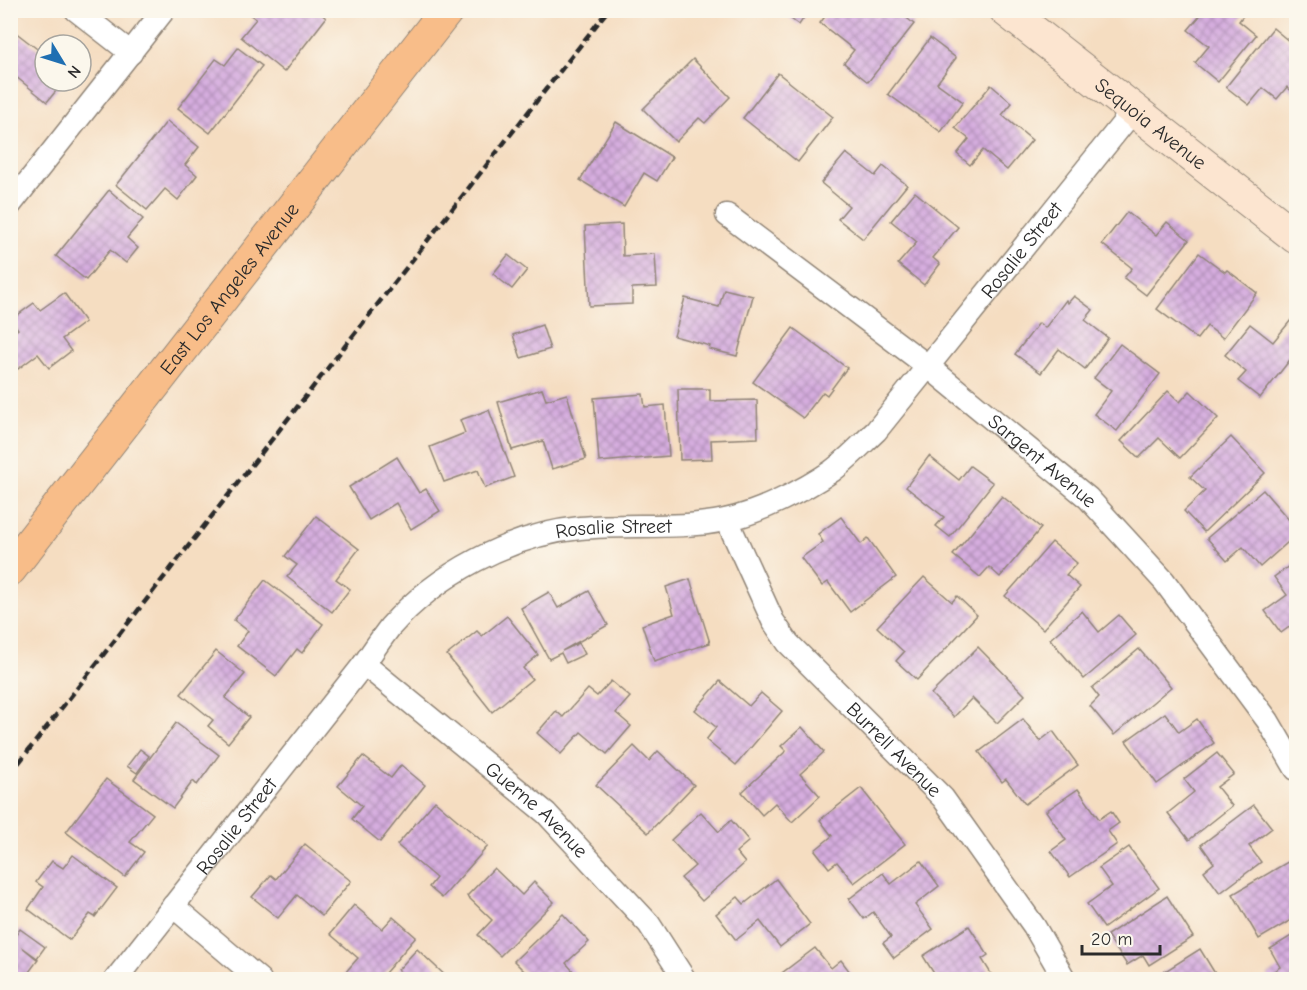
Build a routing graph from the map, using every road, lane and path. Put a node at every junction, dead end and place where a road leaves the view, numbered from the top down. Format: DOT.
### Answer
graph roads {
  1 [pos="76,10"];
  2 [pos="164,10"];
  3 [pos="447,10"];
  4 [pos="1006,10"];
  5 [pos="131,53"];
  6 [pos="1133,111"];
  7 [pos="10,205"];
  8 [pos="727,215"];
  9 [pos="1296,237"];
  10 [pos="929,367"];
  11 [pos="727,520"];
  12 [pos="10,569"];
  13 [pos="364,664"];
  14 [pos="1296,769"];
  15 [pos="173,906"];
  16 [pos="116,980"];
  17 [pos="260,980"];
  18 [pos="685,980"];
  19 [pos="1065,980"];
  1 -- 5 [label="street"];
  2 -- 5 [label="street"];
  3 -- 12 [label="main road, East Los Angeles Avenue"];
  4 -- 6 [label="main road, Sequoia Avenue"];
  5 -- 7 [label="street"];
  6 -- 9 [label="main road, Sequoia Avenue"];
  6 -- 10 [label="street, Rosalie Street"];
  8 -- 10 [label="street, Sargent Avenue"];
  10 -- 11 [label="street, Rosalie Street"];
  10 -- 14 [label="street, Sargent Avenue"];
  11 -- 13 [label="street, Rosalie Street"];
  11 -- 19 [label="street, Burrell Avenue"];
  13 -- 15 [label="street, Rosalie Street"];
  13 -- 18 [label="street, Guerne Avenue"];
  15 -- 16 [label="street, Rosalie Street"];
  15 -- 17 [label="street"];
}
